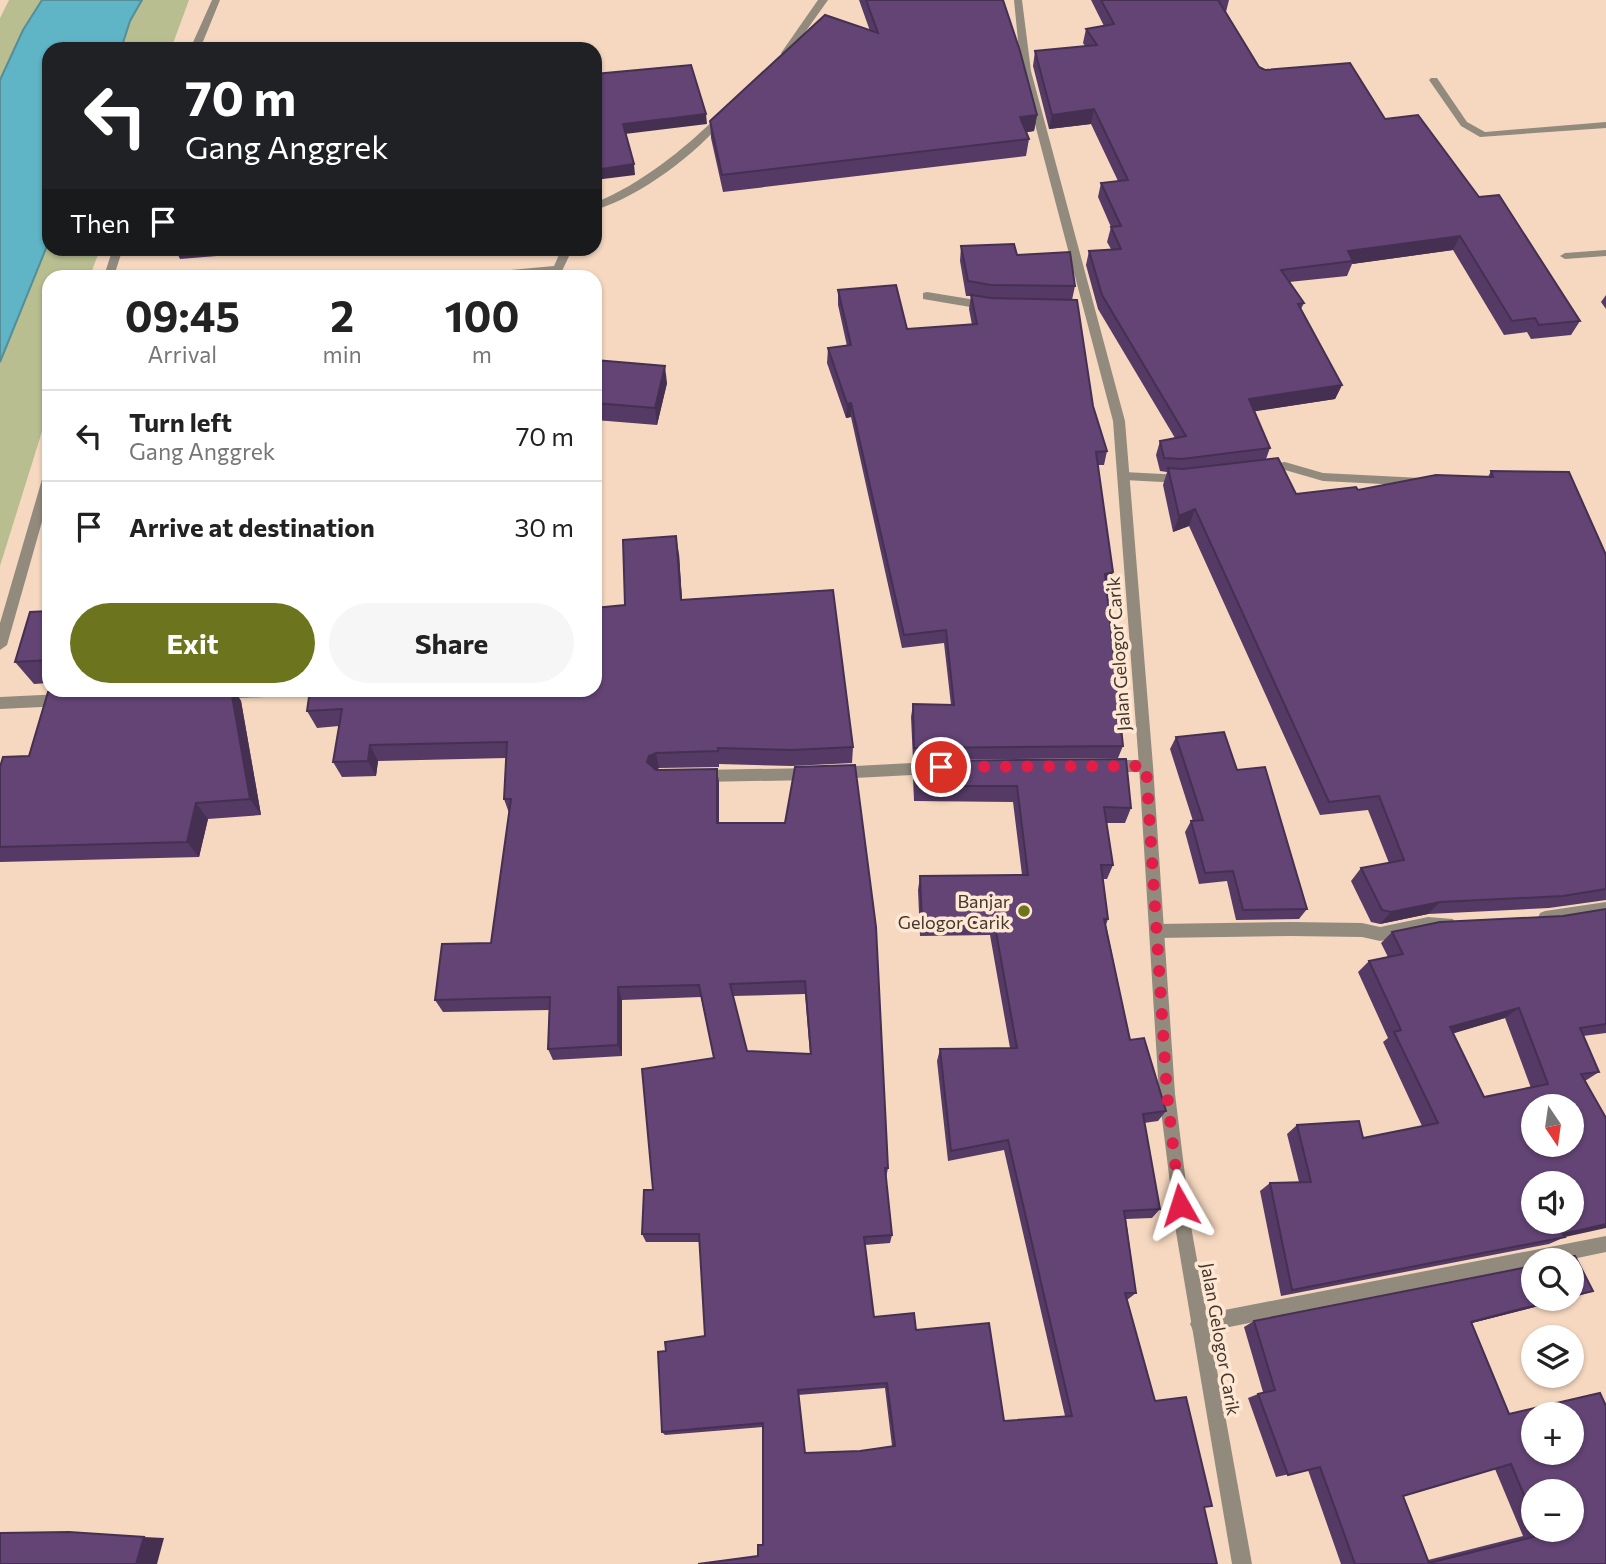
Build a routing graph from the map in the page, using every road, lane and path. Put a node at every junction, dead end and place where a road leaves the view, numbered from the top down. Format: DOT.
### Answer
graph roads {
  1 [pos="216,0"];
  2 [pos="823,0"];
  3 [pos="1018,0"];
  4 [pos="198,42"];
  5 [pos="776,62"];
  6 [pos="1434,80"];
  7 [pos="732,107"];
  8 [pos="1606,125"];
  9 [pos="602,203"];
  10 [pos="1606,253"];
  11 [pos="564,256"];
  12 [pos="1565,256"];
  13 [pos="548,270"];
  14 [pos="927,296"];
  15 [pos="1002,307"];
  16 [pos="1248,471"];
  17 [pos="1124,476"];
  18 [pos="1200,476"];
  19 [pos="1430,481"];
  20 [pos="42,500"];
  21 [pos="0,645"];
  22 [pos="82,699"];
  23 [pos="0,703"];
  24 [pos="1091,766"];
  25 [pos="1146,766"];
  26 [pos="941,767"];
  27 [pos="685,776"];
  28 [pos="1606,909"];
  29 [pos="1535,919"];
  30 [pos="1468,924"];
  31 [pos="1157,931"];
  32 [pos="1606,1244"];
  33 [pos="1199,1324"];
  34 [pos="1242,1564"];
  1 -- 4 [label="street"];
  2 -- 5 [label="street"];
  3 -- 17 [label="street, Jalan Gelogor Carik"];
  6 -- 8 [label="street"];
  7 -- 9 [label="street"];
  10 -- 12 [label="street"];
  11 -- 13 [label="street"];
  14 -- 15 [label="street"];
  16 -- 19 [label="street"];
  17 -- 18 [label="street"];
  17 -- 25 [label="street, Jalan Gelogor Carik"];
  20 -- 21 [label="street"];
  22 -- 23 [label="street"];
  24 -- 25 [label="street"];
  25 -- 31 [label="street, Jalan Gelogor Carik"];
  26 -- 27 [label="street"];
  28 -- 29 [label="street"];
  30 -- 31 [label="street"];
  31 -- 33 [label="street, Jalan Gelogor Carik"];
  32 -- 33 [label="street"];
  33 -- 34 [label="street, Jalan Gelogor Carik"];
}
